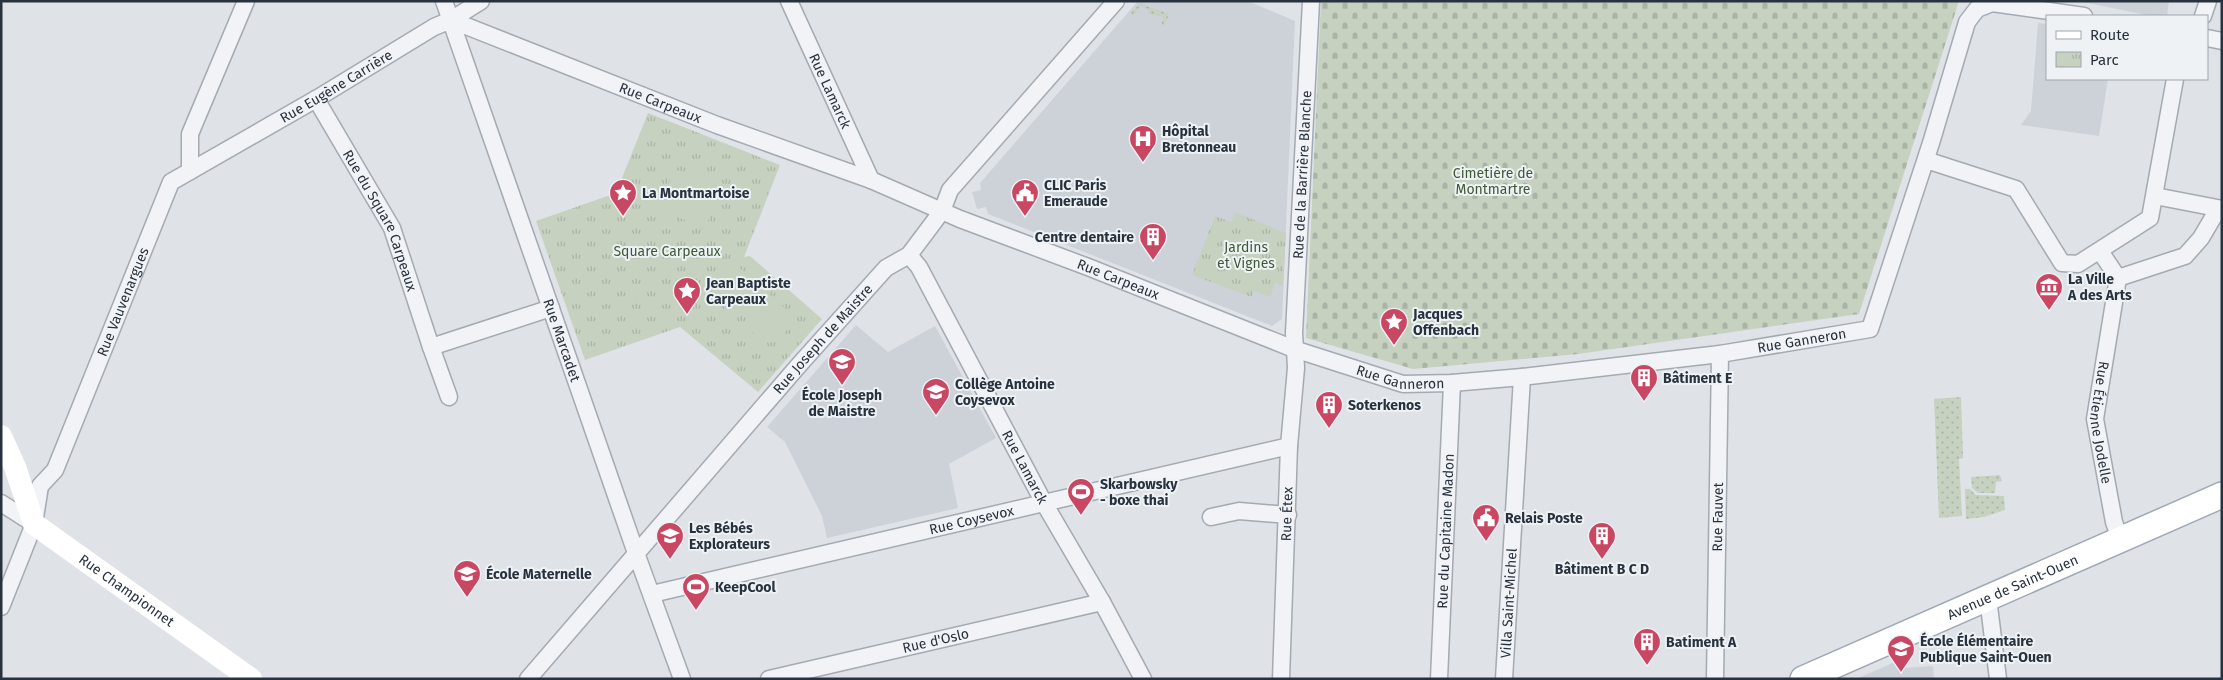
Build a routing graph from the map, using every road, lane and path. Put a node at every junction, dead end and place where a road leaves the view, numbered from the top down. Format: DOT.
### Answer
graph roads {
  1 [pos="246,1"];
  2 [pos="444,1"];
  3 [pos="481,1"];
  4 [pos="790,1"];
  5 [pos="1116,1"];
  6 [pos="1311,1"];
  7 [pos="2208,1"];
  8 [pos="2077,15"];
  9 [pos="2204,15"];
  10 [pos="451,20"];
  11 [pos="2208,38"];
  12 [pos="2222,41"];
  13 [pos="2175,80"];
  14 [pos="316,98"];
  15 [pos="1926,160"];
  16 [pos="190,171"];
  17 [pos="872,180"];
  18 [pos="2155,196"];
  19 [pos="2220,209"];
  20 [pos="942,211"];
  21 [pos="2100,251"];
  22 [pos="909,255"];
  23 [pos="2118,278"];
  24 [pos="551,308"];
  25 [pos="431,347"];
  26 [pos="1294,349"];
  27 [pos="1720,354"];
  28 [pos="1522,377"];
  29 [pos="1452,383"];
  30 [pos="449,397"];
  31 [pos="1,436"];
  32 [pos="1289,446"];
  33 [pos="2222,494"];
  34 [pos="1,503"];
  35 [pos="1044,503"];
  36 [pos="1288,515"];
  37 [pos="1211,517"];
  38 [pos="34,524"];
  39 [pos="2120,539"];
  40 [pos="636,552"];
  41 [pos="652,594"];
  42 [pos="3,597"];
  43 [pos="1988,598"];
  44 [pos="1102,602"];
  45 [pos="250,679"];
  46 [pos="528,679"];
  47 [pos="682,679"];
  48 [pos="769,679"];
  49 [pos="1144,679"];
  50 [pos="1281,679"];
  51 [pos="1439,679"];
  52 [pos="1504,679"];
  53 [pos="1715,679"];
  54 [pos="1803,679"];
  55 [pos="1998,679"];
  1 -- 16 [label="street"];
  2 -- 10 [label="street, Rue Marcadet"];
  3 -- 10 [label="street, Rue Eugène Carrière"];
  4 -- 17 [label="street, Rue Lamarck"];
  5 -- 20 [label="street, Rue Joseph de Maistre"];
  6 -- 26 [label="street, Rue de la Barrière Blanche"];
  7 -- 9 [label="street"];
  8 -- 15 [label="street, Rue Ganneron"];
  10 -- 14 [label="street, Rue Eugène Carrière"];
  10 -- 17 [label="street, Rue Carpeaux"];
  10 -- 24 [label="street, Rue Marcadet"];
  11 -- 12 [label="street"];
  13 -- 18 [label="street"];
  14 -- 16 [label="street, Rue Eugène Carrière"];
  14 -- 25 [label="street, Rue du Square Carpeaux"];
  15 -- 21 [label="street"];
  15 -- 27 [label="street, Rue Ganneron"];
  16 -- 38 [label="street, Rue Vauvenargues"];
  17 -- 20 [label="street, Rue Carpeaux"];
  18 -- 19 [label="street"];
  18 -- 21 [label="street"];
  19 -- 23 [label="street"];
  20 -- 22 [label="street, Rue Joseph de Maistre"];
  20 -- 26 [label="street, Rue Carpeaux"];
  21 -- 23 [label="street"];
  22 -- 35 [label="street, Rue Lamarck"];
  22 -- 40 [label="street, Rue Joseph de Maistre"];
  23 -- 39 [label="street, Rue Étienne Jodelle"];
  24 -- 25 [label="street"];
  24 -- 40 [label="street, Rue Marcadet"];
  25 -- 30 [label="street, Rue du Square Carpeaux"];
  26 -- 29 [label="street, Rue Ganneron"];
  26 -- 32 [label="street, Rue Étex"];
  27 -- 28 [label="street, Rue Ganneron"];
  27 -- 53 [label="street, Rue Fauvet"];
  28 -- 29 [label="street, Rue Ganneron"];
  28 -- 52 [label="street, Villa Saint-Michel"];
  29 -- 51 [label="street, Rue du Capitaine Madon"];
  31 -- 38 [label="main road"];
  32 -- 35 [label="street, Rue Coysevox"];
  32 -- 36 [label="street, Rue Étex"];
  33 -- 39 [label="main road, Avenue de Saint-Ouen"];
  34 -- 38 [label="street, Rue Championnet"];
  35 -- 41 [label="street, Rue Coysevox"];
  35 -- 44 [label="street, Rue Lamarck"];
  36 -- 37 [label="street"];
  36 -- 50 [label="street, Rue Étex"];
  38 -- 42 [label="street, Rue Vauvenargues"];
  38 -- 45 [label="main road, Rue Championnet"];
  39 -- 43 [label="main road, Avenue de Saint-Ouen"];
  40 -- 41 [label="street, Rue Marcadet"];
  40 -- 46 [label="street, Rue Joseph de Maistre"];
  41 -- 47 [label="street, Rue Marcadet"];
  43 -- 54 [label="main road, Avenue de Saint-Ouen"];
  43 -- 55 [label="street"];
  44 -- 48 [label="street, Rue d'Oslo"];
  44 -- 49 [label="street, Rue Lamarck"];
}
